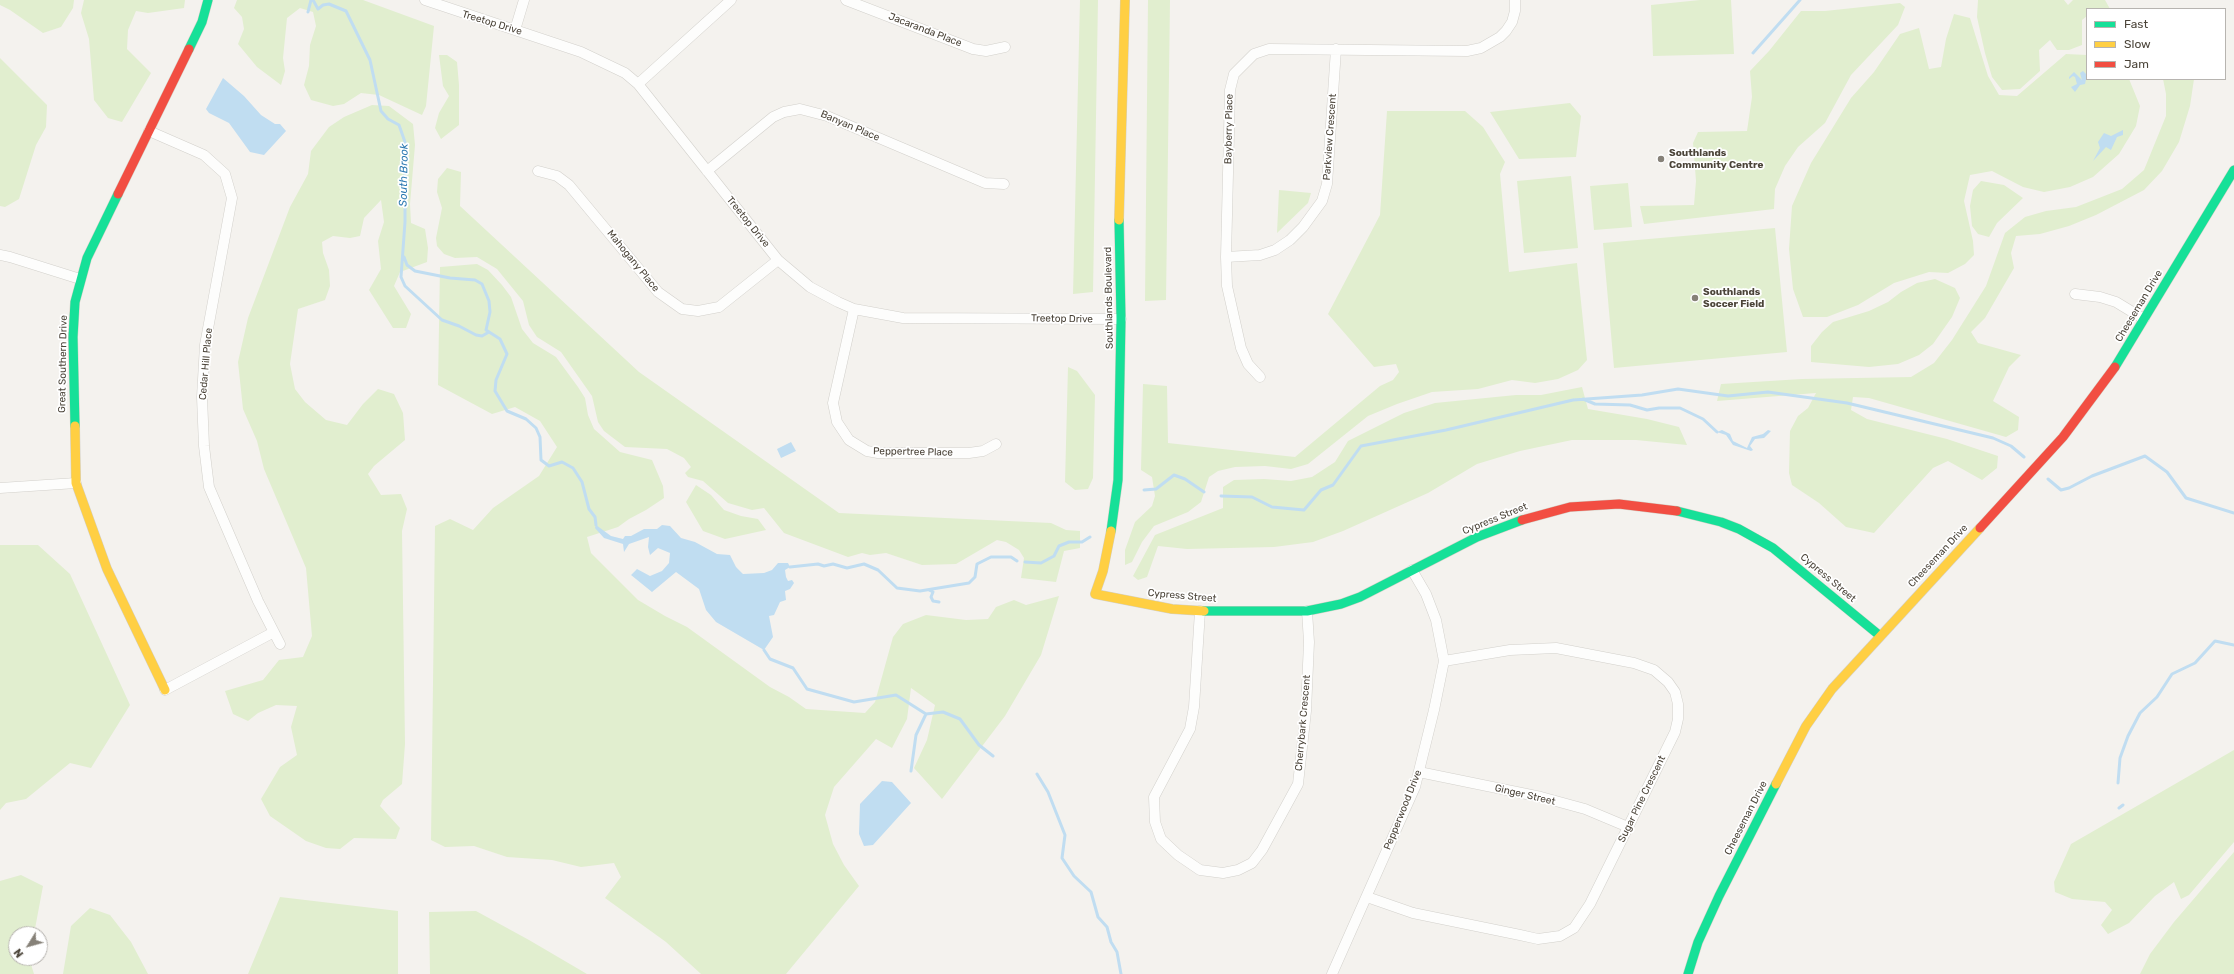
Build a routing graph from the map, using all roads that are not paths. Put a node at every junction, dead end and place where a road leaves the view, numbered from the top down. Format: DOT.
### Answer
graph roads {
  1 [pos="208,0"];
  2 [pos="425,0"];
  3 [pos="524,0"];
  4 [pos="731,0"];
  5 [pos="846,0"];
  6 [pos="1125,0"];
  7 [pos="1515,0"];
  8 [pos="515,30"];
  9 [pos="1005,46"];
  10 [pos="1336,49"];
  11 [pos="638,84"];
  12 [pos="148,131"];
  13 [pos="2234,170"];
  14 [pos="538,171"];
  15 [pos="707,171"];
  16 [pos="1004,184"];
  17 [pos="0,255"];
  18 [pos="1226,257"];
  19 [pos="778,260"];
  20 [pos="80,279"];
  21 [pos="2075,294"];
  22 [pos="854,309"];
  23 [pos="1121,319"];
  24 [pos="2144,319"];
  25 [pos="1260,377"];
  26 [pos="996,444"];
  27 [pos="76,483"];
  28 [pos="0,488"];
  29 [pos="1412,570"];
  30 [pos="1095,594"];
  31 [pos="1200,611"];
  32 [pos="1307,611"];
  33 [pos="274,632"];
  34 [pos="1879,636"];
  35 [pos="280,644"];
  36 [pos="1444,661"];
  37 [pos="165,690"];
  38 [pos="1419,772"];
  39 [pos="1628,827"];
  40 [pos="1367,897"];
  41 [pos="1332,974"];
  42 [pos="1688,974"];
  1 -- 12 [label="street, Great Southern Drive"];
  2 -- 8 [label="street, Treetop Drive"];
  3 -- 8 [label="street"];
  4 -- 11 [label="street"];
  5 -- 9 [label="street, Jacaranda Place"];
  6 -- 23 [label="street, Southlands Boulevard"];
  7 -- 10 [label="street, Bayberry Place"];
  8 -- 11 [label="street, Treetop Drive"];
  10 -- 18 [label="street, Parkview Crescent"];
  10 -- 18 [label="street, Bayberry Place"];
  11 -- 15 [label="street, Treetop Drive"];
  12 -- 20 [label="street, Great Southern Drive"];
  12 -- 33 [label="street, Cedar Hill Place"];
  13 -- 24 [label="street, Cheeseman Drive"];
  14 -- 19 [label="street, Mahogany Place"];
  15 -- 16 [label="street, Banyan Place"];
  15 -- 19 [label="street, Treetop Drive"];
  17 -- 20 [label="street"];
  18 -- 25 [label="street, Bayberry Place"];
  19 -- 22 [label="street, Treetop Drive"];
  20 -- 27 [label="street, Great Southern Drive"];
  21 -- 24 [label="street"];
  22 -- 23 [label="street, Treetop Drive"];
  22 -- 26 [label="street, Peppertree Place"];
  23 -- 30 [label="street, Southlands Boulevard"];
  24 -- 34 [label="street, Cheeseman Drive"];
  27 -- 28 [label="street"];
  27 -- 37 [label="street, Great Southern Drive"];
  29 -- 32 [label="street, Cypress Street"];
  29 -- 34 [label="street, Cypress Street"];
  29 -- 36 [label="street, Pepperwood Drive"];
  30 -- 31 [label="street, Cypress Street"];
  31 -- 32 [label="street, Cypress Street"];
  31 -- 32 [label="street, Cherrybark Crescent"];
  33 -- 35 [label="street, Cedar Hill Place"];
  33 -- 37 [label="street"];
  34 -- 42 [label="street, Cheeseman Drive"];
  36 -- 38 [label="street, Pepperwood Drive"];
  36 -- 39 [label="street, Sugar Pine Crescent"];
  38 -- 39 [label="street, Ginger Street"];
  38 -- 40 [label="street, Pepperwood Drive"];
  39 -- 40 [label="street, Sugar Pine Crescent"];
  40 -- 41 [label="street, Pepperwood Drive"];
}
